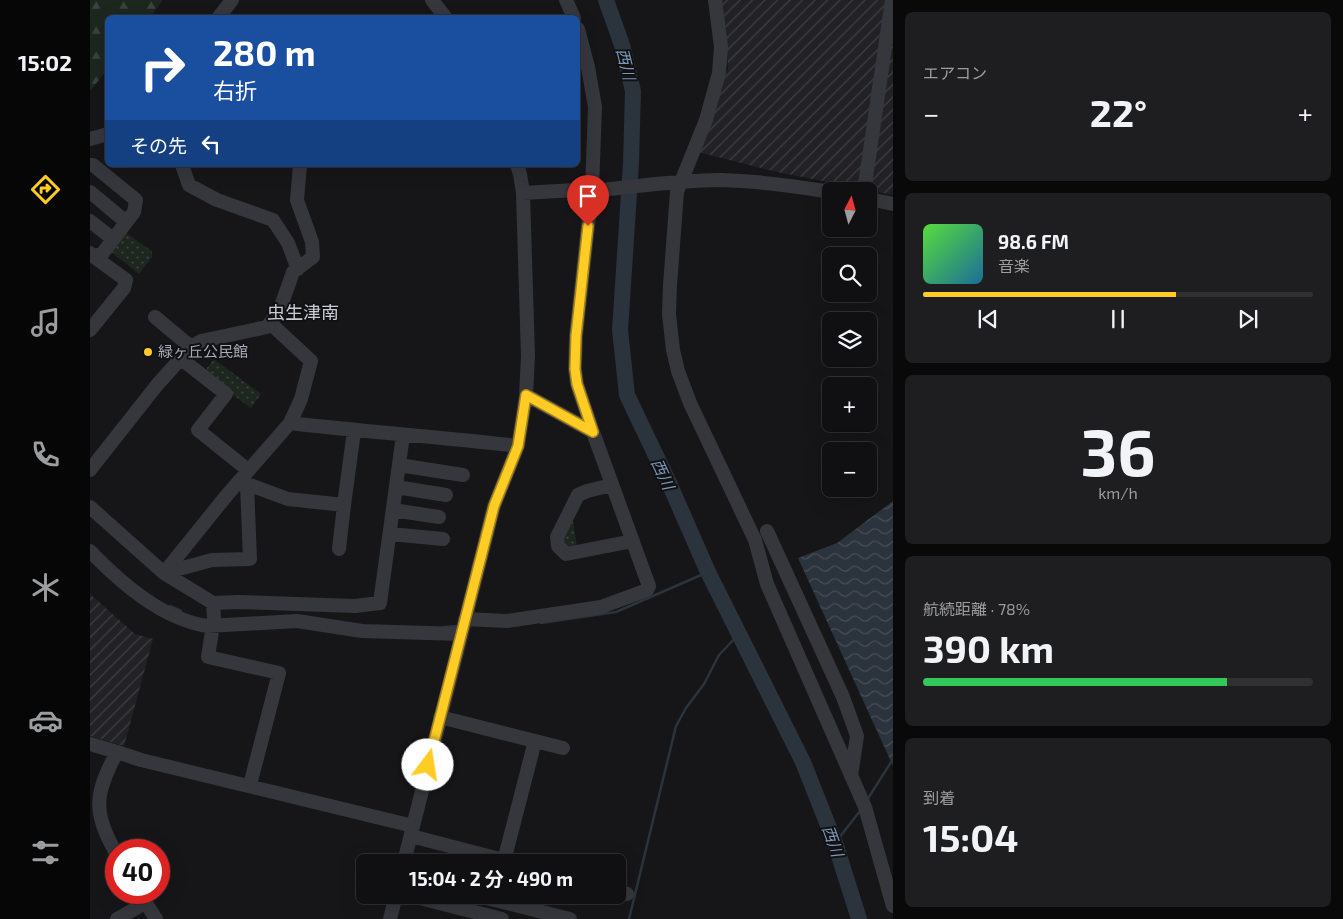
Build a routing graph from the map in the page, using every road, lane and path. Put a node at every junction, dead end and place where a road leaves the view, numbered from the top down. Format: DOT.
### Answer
graph roads {
  1 [pos="232,0"];
  2 [pos="432,0"];
  3 [pos="566,0"];
  4 [pos="715,0"];
  5 [pos="892,0"];
  6 [pos="220,15"];
  7 [pos="441,15"];
  8 [pos="573,15"];
  9 [pos="580,37"];
  10 [pos="105,135"];
  11 [pos="90,139"];
  12 [pos="90,165"];
  13 [pos="183,167"];
  14 [pos="300,167"];
  15 [pos="517,167"];
  16 [pos="676,182"];
  17 [pos="865,182"];
  18 [pos="596,190"];
  19 [pos="822,191"];
  20 [pos="90,192"];
  21 [pos="523,194"];
  22 [pos="878,201"];
  23 [pos="893,204"];
  24 [pos="90,221"];
  25 [pos="126,222"];
  26 [pos="113,239"];
  27 [pos="92,254"];
  28 [pos="298,269"];
  29 [pos="155,317"];
  30 [pos="270,323"];
  31 [pos="90,330"];
  32 [pos="191,347"];
  33 [pos="180,358"];
  34 [pos="526,395"];
  35 [pos="290,423"];
  36 [pos="354,431"];
  37 [pos="593,432"];
  38 [pos="403,435"];
  39 [pos="518,446"];
  40 [pos="399,465"];
  41 [pos="90,470"];
  42 [pos="463,476"];
  43 [pos="245,478"];
  44 [pos="612,485"];
  45 [pos="396,487"];
  46 [pos="446,495"];
  47 [pos="344,505"];
  48 [pos="90,507"];
  49 [pos="393,510"];
  50 [pos="439,517"];
  51 [pos="767,531"];
  52 [pos="390,534"];
  53 [pos="443,539"];
  54 [pos="634,541"];
  55 [pos="339,549"];
  56 [pos="90,551"];
  57 [pos="164,573"];
  58 [pos="213,603"];
  59 [pos="465,619"];
  60 [pos="213,626"];
  61 [pos="461,634"];
  62 [pos="440,717"];
  63 [pos="535,741"];
  64 [pos="90,744"];
  65 [pos="563,748"];
  66 [pos="117,752"];
  67 [pos="851,777"];
  68 [pos="250,785"];
  69 [pos="412,831"];
  70 [pos="109,839"];
  71 [pos="406,854"];
  72 [pos="483,854"];
  73 [pos="510,854"];
  74 [pos="135,904"];
  75 [pos="146,904"];
  76 [pos="394,904"];
  77 [pos="443,904"];
  78 [pos="511,904"];
  79 [pos="893,906"];
  80 [pos="117,919"];
  81 [pos="156,919"];
  82 [pos="390,919"];
  83 [pos="502,919"];
  84 [pos="570,919"];
  1 -- 6 [label="street"];
  2 -- 7 [label="street"];
  3 -- 8 [label="street"];
  4 -- 16 [label="street"];
  5 -- 17 [label="street"];
  9 -- 18 [label="street"];
  10 -- 11 [label="street"];
  12 -- 25 [label="street"];
  13 -- 28 [label="street"];
  14 -- 28 [label="street"];
  15 -- 21 [label="street"];
  16 -- 18 [label="street"];
  16 -- 19 [label="street"];
  16 -- 67 [label="street"];
  18 -- 21 [label="street"];
  18 -- 37 [label="street"];
  20 -- 25 [label="street"];
  21 -- 34 [label="street"];
  22 -- 23 [label="street"];
  24 -- 26 [label="street"];
  25 -- 26 [label="street"];
  26 -- 27 [label="street"];
  27 -- 31 [label="street"];
  28 -- 30 [label="street"];
  29 -- 32 [label="street"];
  30 -- 32 [label="street"];
  30 -- 35 [label="street"];
  32 -- 33 [label="street"];
  33 -- 41 [label="street"];
  33 -- 43 [label="street"];
  34 -- 37 [label="street"];
  34 -- 39 [label="street"];
  35 -- 36 [label="street"];
  35 -- 43 [label="street"];
  36 -- 38 [label="street"];
  36 -- 47 [label="street"];
  37 -- 44 [label="street"];
  38 -- 39 [label="street"];
  38 -- 40 [label="street"];
  39 -- 59 [label="street"];
  40 -- 42 [label="street"];
  40 -- 45 [label="street"];
  43 -- 47 [label="street"];
  43 -- 57 [label="street"];
  43 -- 57 [label="street"];
  44 -- 54 [label="street"];
  44 -- 54 [label="street"];
  45 -- 46 [label="street"];
  45 -- 49 [label="street"];
  47 -- 55 [label="street"];
  48 -- 57 [label="street"];
  49 -- 50 [label="street"];
  49 -- 52 [label="street"];
  51 -- 67 [label="street"];
  52 -- 53 [label="street"];
  52 -- 58 [label="street"];
  54 -- 59 [label="street"];
  56 -- 60 [label="street"];
  57 -- 58 [label="street"];
  58 -- 60 [label="street"];
  59 -- 61 [label="street"];
  60 -- 61 [label="street"];
  60 -- 68 [label="street"];
  61 -- 62 [label="street"];
  62 -- 63 [label="street"];
  62 -- 69 [label="street"];
  63 -- 65 [label="street"];
  63 -- 73 [label="street"];
  64 -- 66 [label="street"];
  66 -- 68 [label="street"];
  66 -- 70 [label="street"];
  67 -- 79 [label="street"];
  68 -- 69 [label="street"];
  69 -- 71 [label="street"];
  69 -- 72 [label="street"];
  74 -- 80 [label="street"];
  75 -- 81 [label="street"];
  76 -- 82 [label="street"];
  77 -- 83 [label="street"];
  78 -- 84 [label="street"];
}
